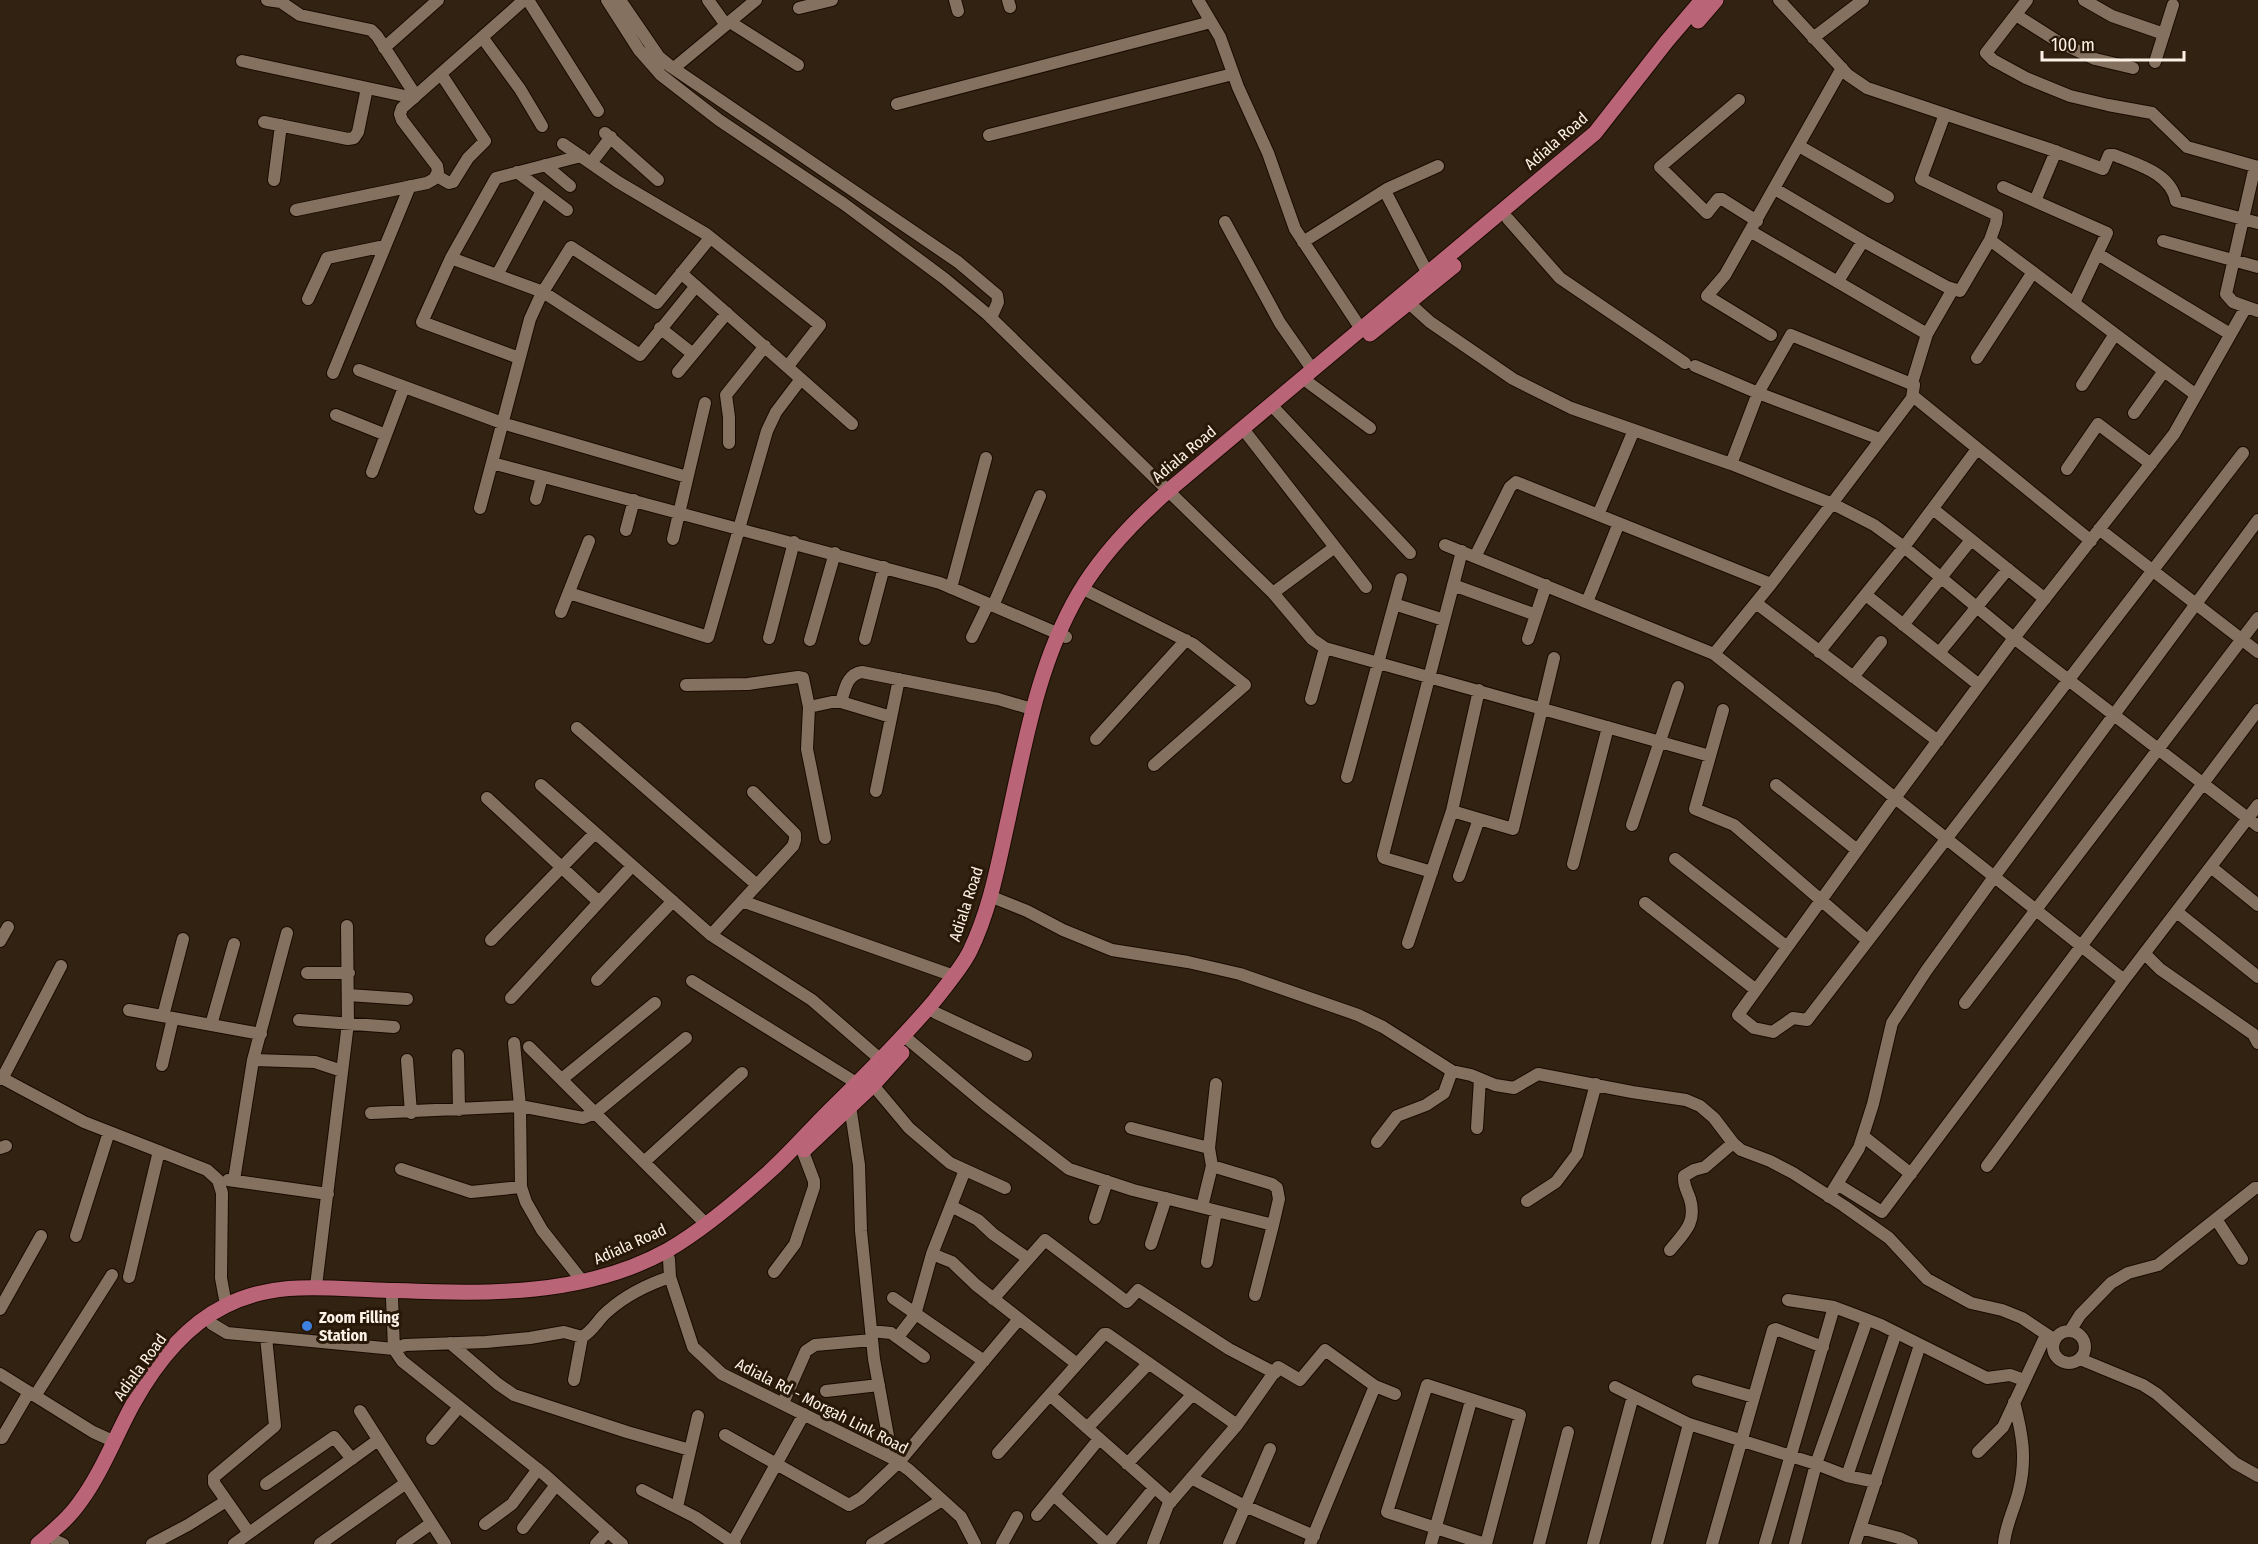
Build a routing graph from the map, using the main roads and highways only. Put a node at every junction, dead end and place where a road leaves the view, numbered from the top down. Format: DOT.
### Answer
graph roads {
  1 [pos="1702,0"];
  2 [pos="1716,0"];
  3 [pos="1311,376"];
  4 [pos="1171,494"];
  5 [pos="1062,635"];
  6 [pos="932,1010"];
  7 [pos="907,1040"];
  8 [pos="866,1084"];
  9 [pos="667,1255"];
  10 [pos="57,1543"];
  11 [pos="38,1544"];
  1 -- 3 [label="main road, Adiala Road"];
  2 -- 3 [label="main road, Adiala Road"];
  3 -- 4 [label="main road, Adiala Road"];
  3 -- 4 [label="main road, Adiala Road"];
  4 -- 5 [label="main road, Adiala Road"];
  4 -- 5 [label="main road, Adiala Road"];
  5 -- 6 [label="main road, Adiala Road"];
  5 -- 6 [label="main road, Adiala Road"];
  6 -- 7 [label="main road, Adiala Road"];
  7 -- 8 [label="main road, Adiala Road"];
  7 -- 8 [label="main road, Adiala Road"];
  8 -- 9 [label="main road, Adiala Road"];
  8 -- 9 [label="main road, Adiala Road"];
  9 -- 10 [label="main road, Adiala Road"];
  9 -- 11 [label="main road, Adiala Road"];
}
